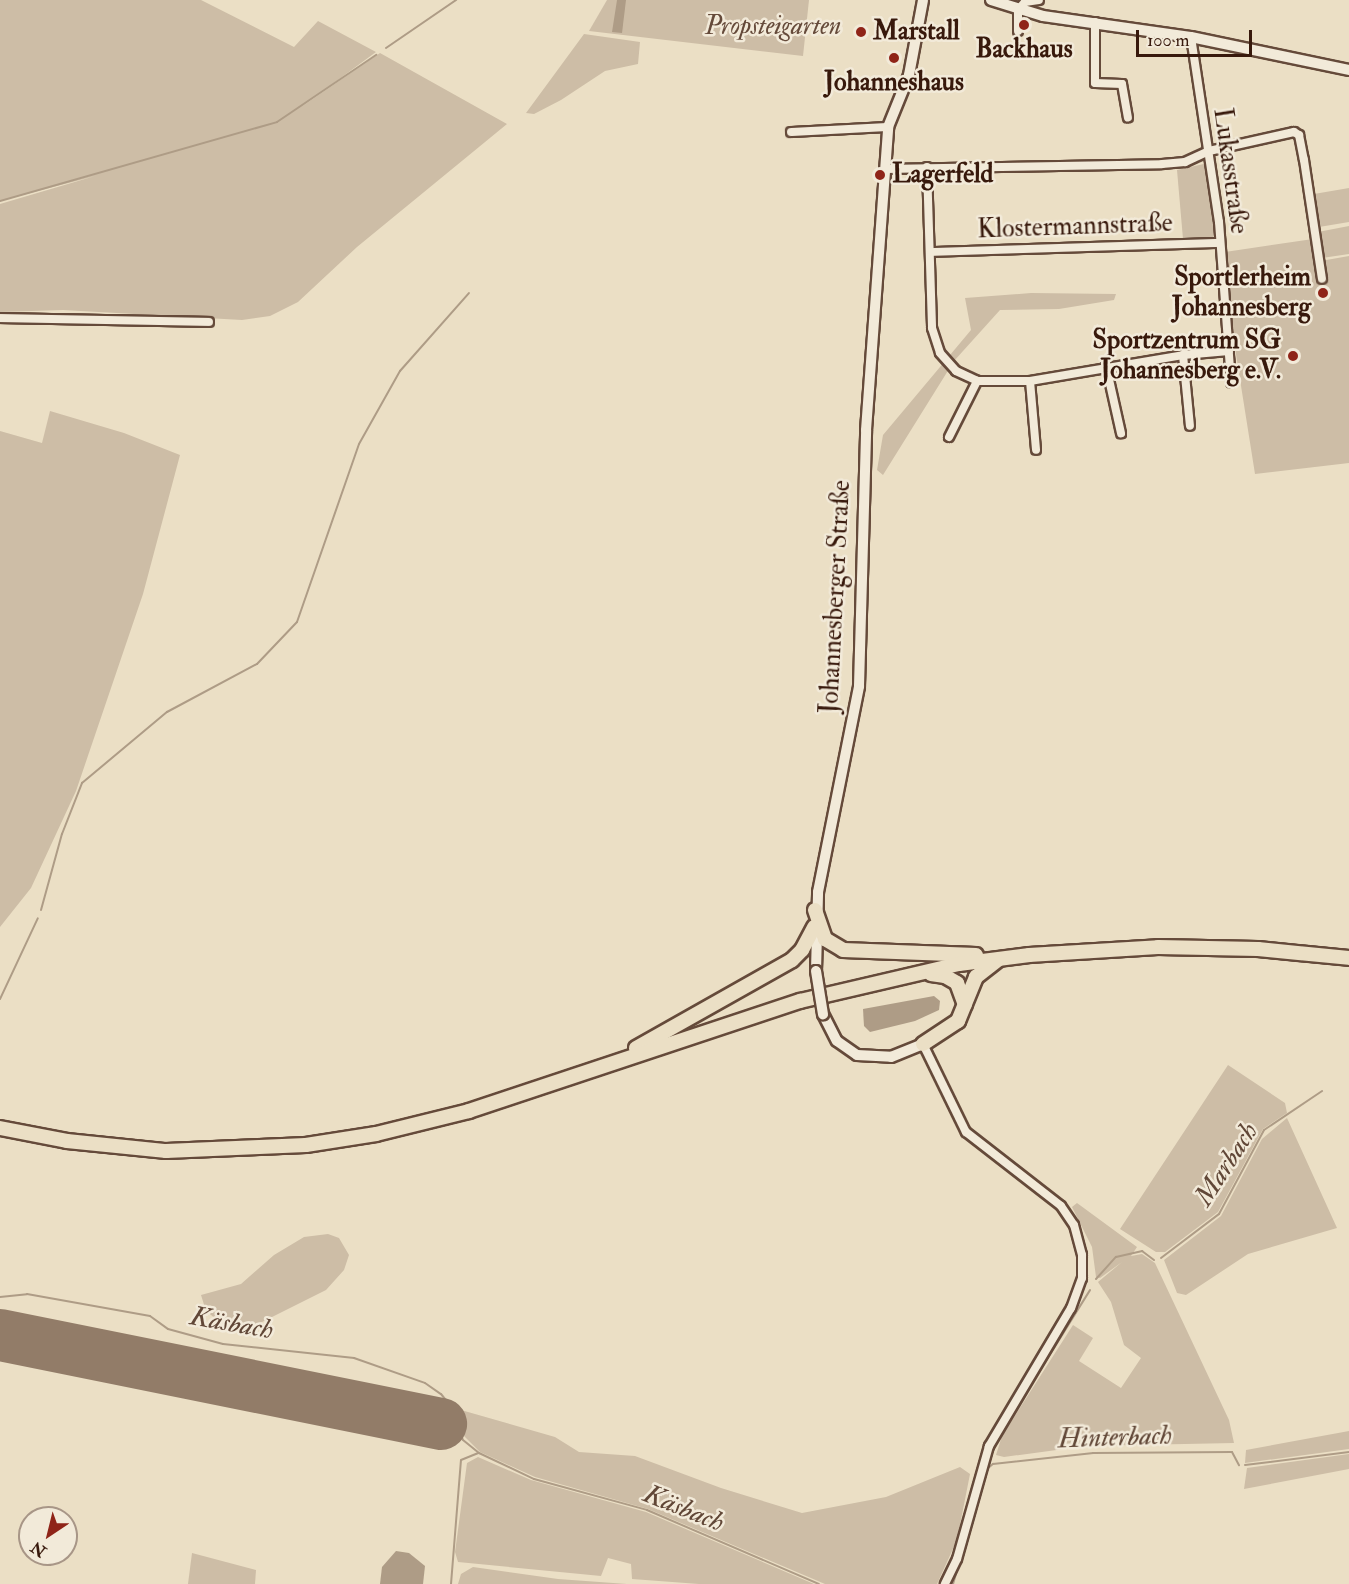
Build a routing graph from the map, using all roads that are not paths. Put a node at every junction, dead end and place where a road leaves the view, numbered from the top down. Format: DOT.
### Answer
graph roads {
  1 [pos="924,0"];
  2 [pos="991,0"];
  3 [pos="1039,0"];
  4 [pos="1018,10"];
  5 [pos="1095,22"];
  6 [pos="1018,31"];
  7 [pos="1191,37"];
  8 [pos="1349,70"];
  9 [pos="1128,117"];
  10 [pos="888,127"];
  11 [pos="791,132"];
  12 [pos="1209,151"];
  13 [pos="927,167"];
  14 [pos="885,169"];
  15 [pos="1220,243"];
  16 [pos="931,252"];
  17 [pos="1322,279"];
  18 [pos="0,318"];
  19 [pos="209,322"];
  20 [pos="1228,351"];
  21 [pos="1183,355"];
  22 [pos="1107,366"];
  23 [pos="977,381"];
  24 [pos="1030,381"];
  25 [pos="1231,383"];
  26 [pos="1190,426"];
  27 [pos="1121,433"];
  28 [pos="949,437"];
  29 [pos="1036,450"];
  30 [pos="815,910"];
  31 [pos="814,927"];
  32 [pos="1029,955"];
  33 [pos="1000,958"];
  34 [pos="1349,958"];
  35 [pos="908,974"];
  36 [pos="964,1010"];
  37 [pos="923,1044"];
  38 [pos="592,1070"];
  39 [pos="0,1128"];
  40 [pos="945,1584"];
  1 -- 10 [label="street, Johannesberger Straße"];
  2 -- 4 [label="street"];
  3 -- 4 [label="street"];
  4 -- 5 [label="street"];
  4 -- 6 [label="street"];
  5 -- 7 [label="street"];
  5 -- 9 [label="street"];
  7 -- 8 [label="street"];
  7 -- 12 [label="street, Lukasstraße"];
  10 -- 11 [label="street"];
  10 -- 14 [label="street, Johannesberger Straße"];
  12 -- 13 [label="street"];
  12 -- 15 [label="street, Lukasstraße"];
  12 -- 17 [label="street"];
  13 -- 14 [label="street"];
  13 -- 16 [label="street"];
  14 -- 30 [label="street, Johannesberger Straße"];
  15 -- 16 [label="street, Klostermannstraße"];
  15 -- 20 [label="street, Lukasstraße"];
  16 -- 23 [label="street"];
  18 -- 19 [label="street"];
  20 -- 21 [label="street"];
  20 -- 25 [label="street, Lukasstraße"];
  21 -- 22 [label="street"];
  21 -- 26 [label="street"];
  22 -- 24 [label="street"];
  22 -- 27 [label="street"];
  23 -- 24 [label="street"];
  23 -- 28 [label="street"];
  24 -- 29 [label="street"];
  30 -- 31 [label="street, Johannesberger Straße"];
  30 -- 32 [label="main road"];
  31 -- 37 [label="street, Johannesberger Straße, bridge"];
  31 -- 38 [label="main road"];
  32 -- 33 [label="main road"];
  32 -- 34 [label="main road"];
  33 -- 35 [label="main road"];
  33 -- 36 [label="main road"];
  35 -- 36 [label="main road"];
  35 -- 38 [label="main road"];
  36 -- 37 [label="main road"];
  37 -- 40 [label="street"];
  38 -- 39 [label="main road"];
}
